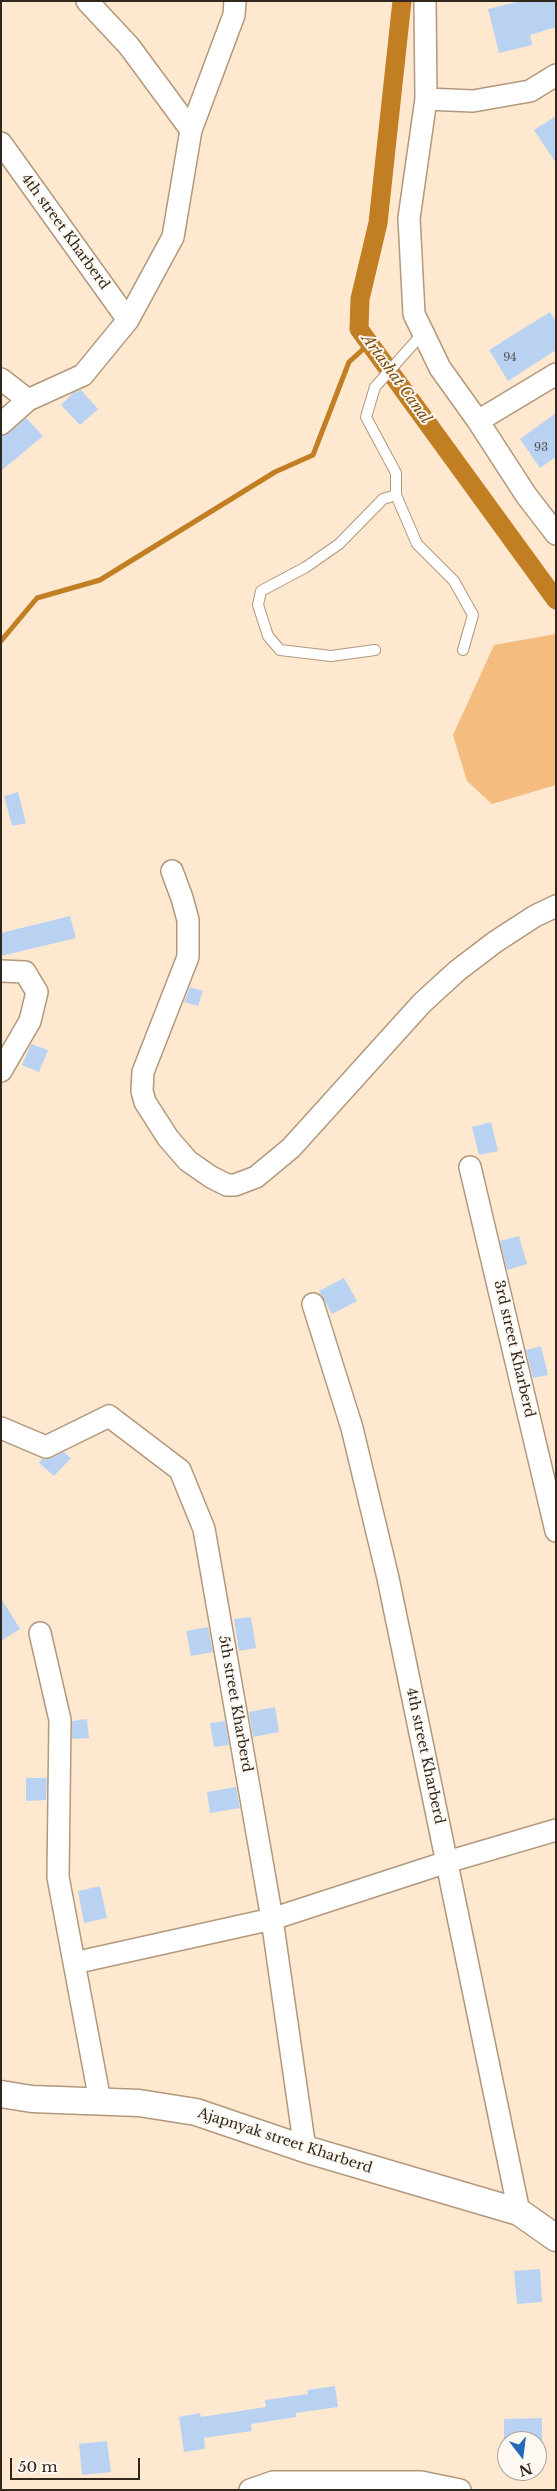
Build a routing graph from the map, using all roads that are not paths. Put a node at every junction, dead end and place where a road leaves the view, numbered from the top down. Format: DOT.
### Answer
graph roads {
  1 [pos="87,1"];
  2 [pos="235,1"];
  3 [pos="425,1"];
  4 [pos="556,75"];
  5 [pos="426,99"];
  6 [pos="191,130"];
  7 [pos="1,143"];
  8 [pos="128,320"];
  9 [pos="423,333"];
  10 [pos="556,374"];
  11 [pos="1,380"];
  12 [pos="28,400"];
  13 [pos="478,421"];
  14 [pos="1,424"];
  15 [pos="396,495"];
  16 [pos="556,534"];
  17 [pos="375,650"];
  18 [pos="463,650"];
  19 [pos="172,871"];
  20 [pos="556,906"];
  21 [pos="1,971"];
  22 [pos="1,1071"];
  23 [pos="470,1167"];
  24 [pos="312,1304"];
  25 [pos="1,1428"];
  26 [pos="556,1531"];
  27 [pos="40,1633"];
  28 [pos="556,1830"];
  29 [pos="447,1862"];
  30 [pos="272,1919"];
  31 [pos="74,1963"];
  32 [pos="1,2094"];
  33 [pos="100,2101"];
  34 [pos="306,2149"];
  35 [pos="519,2212"];
  36 [pos="556,2238"];
  37 [pos="250,2490"];
  38 [pos="460,2490"];
  1 -- 6 [label="street"];
  2 -- 6 [label="street"];
  3 -- 5 [label="street"];
  4 -- 5 [label="street"];
  5 -- 9 [label="street"];
  6 -- 8 [label="street"];
  7 -- 8 [label="street, 4th street Kharberd"];
  8 -- 12 [label="street"];
  9 -- 13 [label="street"];
  9 -- 15 [label="lane"];
  10 -- 13 [label="street"];
  11 -- 12 [label="street"];
  12 -- 14 [label="street"];
  13 -- 16 [label="street"];
  15 -- 17 [label="lane"];
  15 -- 18 [label="lane"];
  19 -- 20 [label="street"];
  21 -- 22 [label="street"];
  23 -- 26 [label="street, 3rd street Kharberd"];
  24 -- 29 [label="street, 4th street Kharberd"];
  25 -- 30 [label="street, 5th street Kharberd"];
  27 -- 31 [label="street"];
  28 -- 29 [label="street"];
  29 -- 30 [label="street"];
  29 -- 35 [label="street, 4th street Kharberd"];
  30 -- 31 [label="street"];
  30 -- 34 [label="street, 5th street Kharberd"];
  31 -- 33 [label="street"];
  32 -- 33 [label="street, Ajapnyak street Kharberd"];
  33 -- 34 [label="street, Ajapnyak street Kharberd"];
  34 -- 35 [label="street, Ajapnyak street Kharberd"];
  35 -- 36 [label="street, Ajapnyak street Kharberd"];
  37 -- 38 [label="street"];
}
